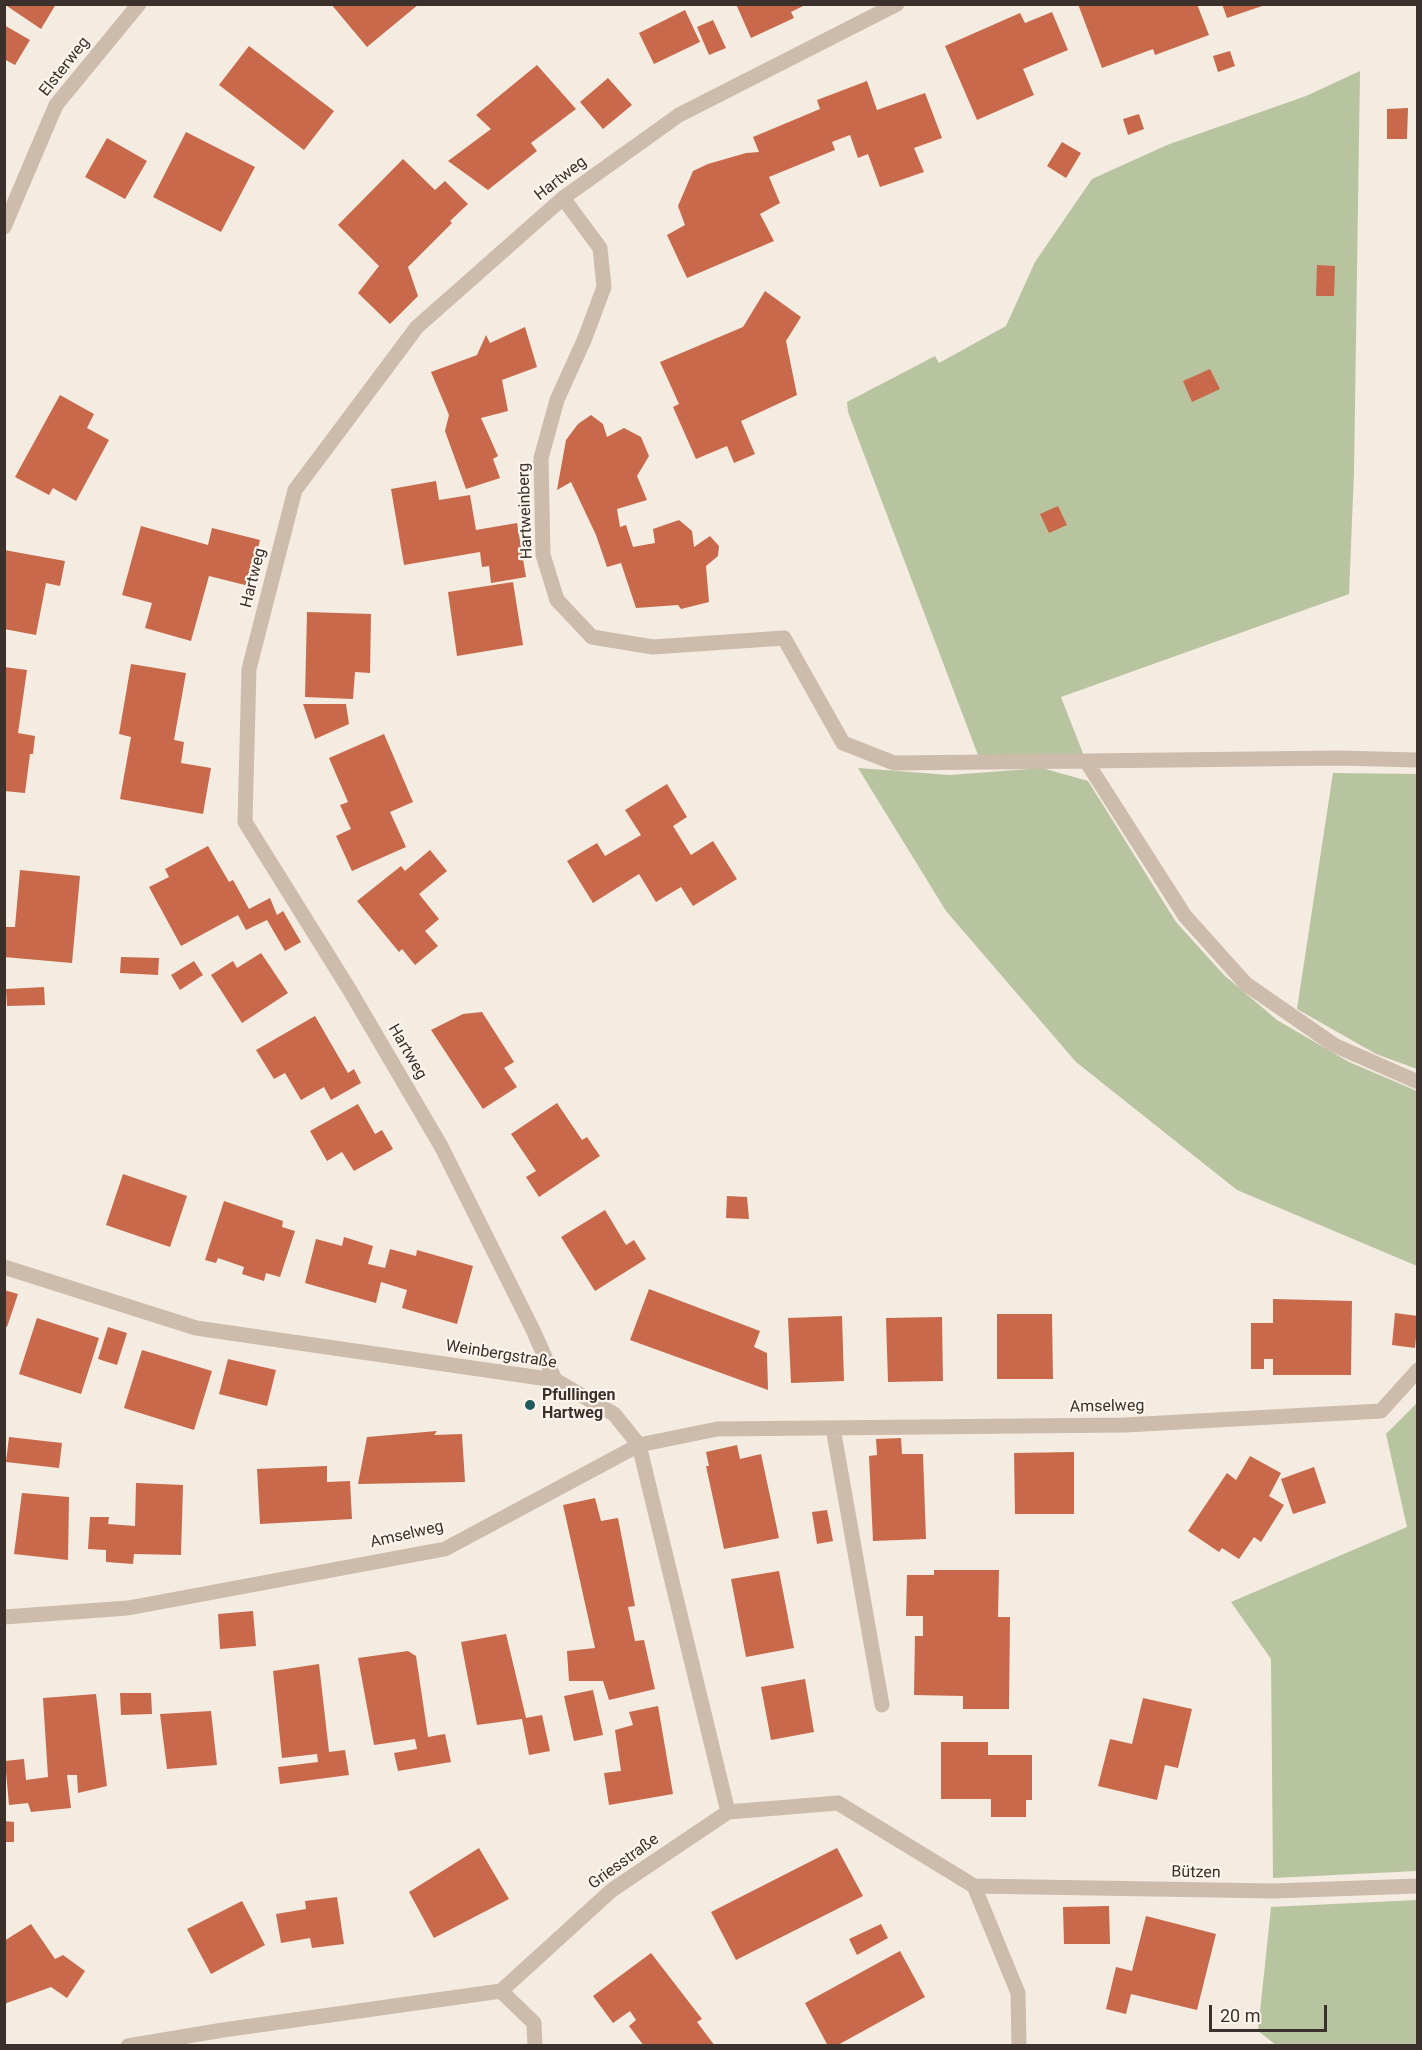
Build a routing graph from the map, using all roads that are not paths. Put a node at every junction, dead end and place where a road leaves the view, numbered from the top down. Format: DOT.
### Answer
graph roads {
  1 [pos="139,4"];
  2 [pos="897,4"];
  3 [pos="563,198"];
  4 [pos="4,227"];
  5 [pos="1418,760"];
  6 [pos="1086,761"];
  7 [pos="1418,1082"];
  8 [pos="4,1267"];
  9 [pos="1418,1370"];
  10 [pos="555,1380"];
  11 [pos="833,1428"];
  12 [pos="639,1445"];
  13 [pos="4,1617"];
  14 [pos="882,1706"];
  15 [pos="728,1812"];
  16 [pos="974,1886"];
  17 [pos="1418,1886"];
  18 [pos="501,1991"];
  19 [pos="129,2046"];
  20 [pos="535,2046"];
  21 [pos="1019,2046"];
  1 -- 4 [label="street, Elsterweg"];
  2 -- 3 [label="street, Hartweg"];
  3 -- 6 [label="street, Hartweinberg"];
  3 -- 10 [label="street, Hartweg"];
  5 -- 6 [label="street"];
  6 -- 7 [label="street"];
  8 -- 10 [label="street, Weinbergstraße"];
  9 -- 11 [label="street, Amselweg"];
  10 -- 12 [label="street, Weinbergstraße"];
  11 -- 12 [label="street, Amselweg"];
  11 -- 14 [label="street"];
  12 -- 13 [label="street, Amselweg"];
  12 -- 15 [label="street, Weinbergstraße"];
  15 -- 16 [label="street, Griesstraße"];
  15 -- 18 [label="street, Griesstraße"];
  16 -- 17 [label="street, Bützen"];
  16 -- 21 [label="street"];
  18 -- 19 [label="street"];
  18 -- 20 [label="street"];
}
